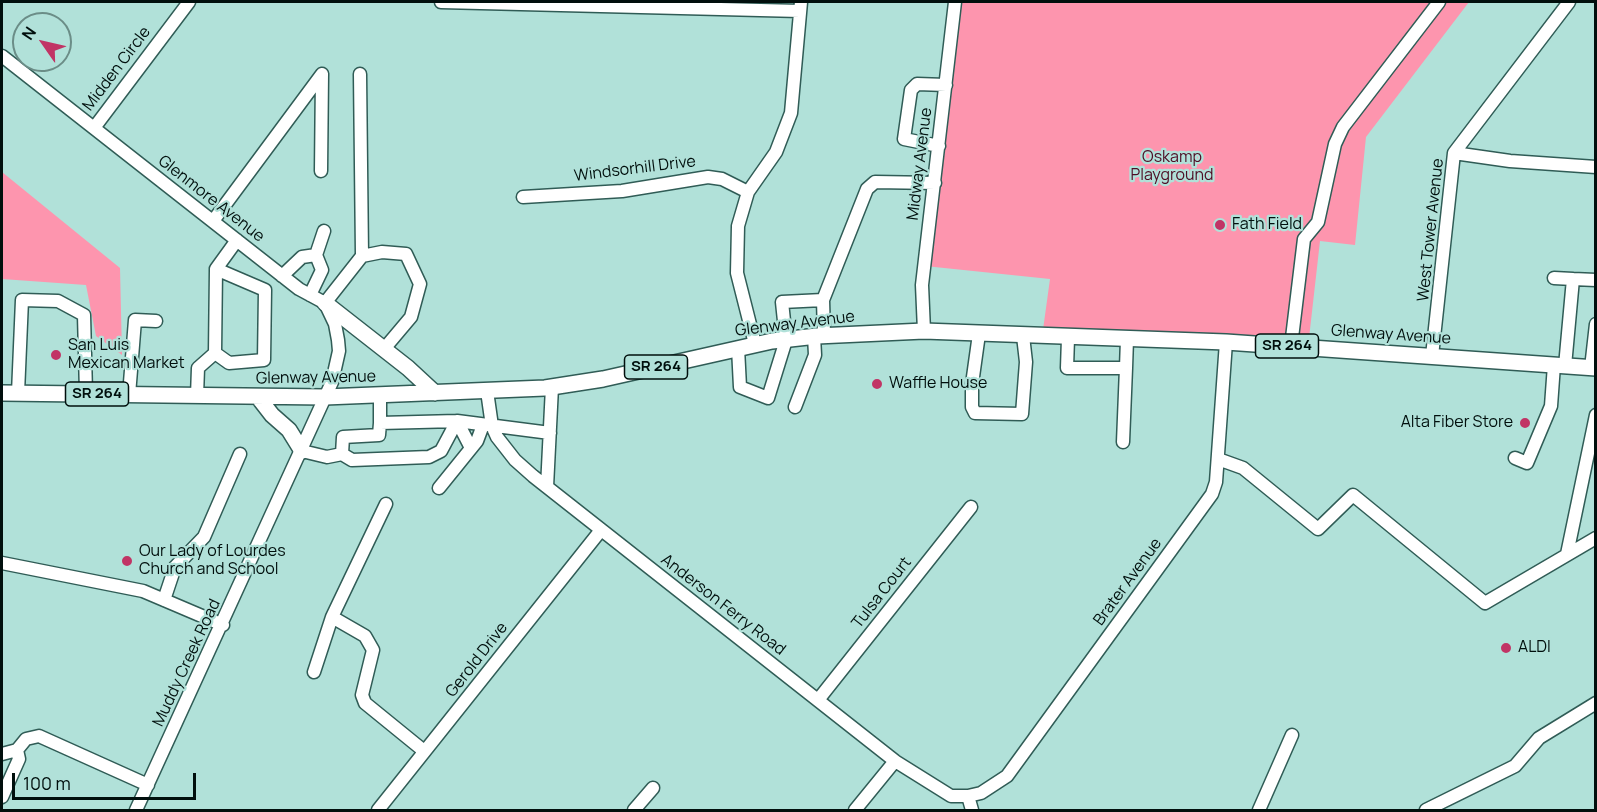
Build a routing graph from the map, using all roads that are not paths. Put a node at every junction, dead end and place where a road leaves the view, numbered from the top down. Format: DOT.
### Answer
graph roads {
  1 [pos="189,2"];
  2 [pos="441,2"];
  3 [pos="955,2"];
  4 [pos="1439,2"];
  5 [pos="1569,2"];
  6 [pos="800,6"];
  7 [pos="2,56"];
  8 [pos="360,74"];
  9 [pos="946,85"];
  10 [pos="94,128"];
  11 [pos="939,146"];
  12 [pos="1454,153"];
  13 [pos="1596,167"];
  14 [pos="321,171"];
  15 [pos="935,183"];
  16 [pos="748,192"];
  17 [pos="523,196"];
  18 [pos="213,221"];
  19 [pos="324,231"];
  20 [pos="237,240"];
  21 [pos="316,255"];
  22 [pos="362,256"];
  23 [pos="216,269"];
  24 [pos="282,276"];
  25 [pos="1554,278"];
  26 [pos="1573,279"];
  27 [pos="1596,280"];
  28 [pos="310,295"];
  29 [pos="823,300"];
  30 [pos="325,303"];
  31 [pos="156,321"];
  32 [pos="1596,324"];
  33 [pos="924,331"];
  34 [pos="979,334"];
  35 [pos="819,336"];
  36 [pos="1023,336"];
  37 [pos="1068,338"];
  38 [pos="1127,339"];
  39 [pos="786,340"];
  40 [pos="1226,342"];
  41 [pos="755,344"];
  42 [pos="1292,346"];
  43 [pos="738,348"];
  44 [pos="384,349"];
  45 [pos="215,353"];
  46 [pos="1432,356"];
  47 [pos="1560,366"];
  48 [pos="1126,368"];
  49 [pos="1593,368"];
  50 [pos="552,387"];
  51 [pos="487,391"];
  52 [pos="2,393"];
  53 [pos="18,393"];
  54 [pos="86,393"];
  55 [pos="435,393"];
  56 [pos="129,395"];
  57 [pos="380,395"];
  58 [pos="197,396"];
  59 [pos="258,397"];
  60 [pos="325,397"];
  61 [pos="795,407"];
  62 [pos="1596,415"];
  63 [pos="457,421"];
  64 [pos="380,423"];
  65 [pos="487,425"];
  66 [pos="550,433"];
  67 [pos="1124,441"];
  68 [pos="471,448"];
  69 [pos="302,451"];
  70 [pos="240,454"];
  71 [pos="342,454"];
  72 [pos="1515,458"];
  73 [pos="1218,459"];
  74 [pos="547,487"];
  75 [pos="439,488"];
  76 [pos="386,504"];
  77 [pos="971,507"];
  78 [pos="602,530"];
  79 [pos="1596,538"];
  80 [pos="1567,554"];
  81 [pos="2,563"];
  82 [pos="164,600"];
  83 [pos="332,617"];
  84 [pos="223,625"];
  85 [pos="314,672"];
  86 [pos="818,700"];
  87 [pos="1596,704"];
  88 [pos="1292,735"];
  89 [pos="17,750"];
  90 [pos="424,752"];
  91 [pos="2,754"];
  92 [pos="896,761"];
  93 [pos="148,785"];
  94 [pos="653,788"];
  95 [pos="968,796"];
  96 [pos="2,797"];
  97 [pos="136,810"];
  98 [pos="378,810"];
  99 [pos="634,810"];
  100 [pos="855,810"];
  101 [pos="972,810"];
  102 [pos="1259,810"];
  103 [pos="1426,810"];
  1 -- 10 [label="street, Midden Circle"];
  2 -- 6 [label="street"];
  3 -- 9 [label="street, Midway Avenue"];
  4 -- 42 [label="street"];
  5 -- 12 [label="street, West Tower Avenue"];
  6 -- 16 [label="street"];
  7 -- 10 [label="street, Glenmore Avenue"];
  8 -- 22 [label="street"];
  9 -- 11 [label="street, Midway Avenue"];
  9 -- 11 [label="street"];
  10 -- 18 [label="street, Glenmore Avenue"];
  11 -- 15 [label="street, Midway Avenue"];
  12 -- 13 [label="street"];
  12 -- 46 [label="street, West Tower Avenue"];
  14 -- 18 [label="street"];
  15 -- 29 [label="street"];
  15 -- 33 [label="street, Midway Avenue"];
  16 -- 17 [label="street, Windsorhill Drive"];
  16 -- 41 [label="street"];
  18 -- 20 [label="street, Glenmore Avenue"];
  19 -- 21 [label="street"];
  20 -- 23 [label="street"];
  20 -- 24 [label="street, Glenmore Avenue"];
  21 -- 24 [label="street"];
  21 -- 28 [label="street"];
  22 -- 30 [label="street"];
  22 -- 44 [label="street"];
  23 -- 45 [label="street"];
  23 -- 45 [label="street"];
  24 -- 28 [label="street, Glenmore Avenue"];
  25 -- 26 [label="street"];
  26 -- 27 [label="street"];
  26 -- 47 [label="street"];
  28 -- 30 [label="street, Glenmore Avenue"];
  29 -- 35 [label="street"];
  29 -- 39 [label="street"];
  30 -- 44 [label="main road"];
  30 -- 60 [label="street"];
  31 -- 56 [label="street"];
  32 -- 49 [label="street"];
  33 -- 34 [label="main road, Glenway Avenue / SR 264"];
  33 -- 35 [label="main road, Glenway Avenue / SR 264"];
  34 -- 36 [label="main road, Glenway Avenue / SR 264"];
  34 -- 36 [label="street"];
  35 -- 39 [label="main road, Glenway Avenue / SR 264"];
  35 -- 61 [label="street"];
  36 -- 37 [label="main road, Glenway Avenue / SR 264"];
  37 -- 38 [label="main road, Glenway Avenue / SR 264"];
  37 -- 48 [label="street"];
  38 -- 40 [label="main road, Glenway Avenue / SR 264"];
  38 -- 48 [label="street"];
  39 -- 41 [label="main road, Glenway Avenue / SR 264"];
  39 -- 43 [label="street"];
  40 -- 42 [label="main road, Glenway Avenue / SR 264"];
  40 -- 73 [label="street, Brater Avenue"];
  41 -- 43 [label="main road, Glenway Avenue / SR 264"];
  42 -- 46 [label="main road, Glenway Avenue / SR 264"];
  43 -- 50 [label="main road, Glenway Avenue / SR 264"];
  44 -- 55 [label="main road"];
  45 -- 58 [label="street"];
  46 -- 47 [label="main road, Glenway Avenue / SR 264"];
  47 -- 49 [label="main road, Glenway Avenue / SR 264"];
  47 -- 72 [label="street"];
  48 -- 67 [label="street"];
  50 -- 51 [label="main road, Glenway Avenue / SR 264"];
  50 -- 66 [label="street"];
  51 -- 55 [label="main road, Glenway Avenue / SR 264"];
  51 -- 65 [label="street, Anderson Ferry Road"];
  52 -- 53 [label="main road, Glenway Avenue / SR 264"];
  53 -- 54 [label="main road, Glenway Avenue / SR 264"];
  53 -- 54 [label="street"];
  54 -- 56 [label="main road, Glenway Avenue / SR 264"];
  55 -- 57 [label="main road, Glenway Avenue / SR 264"];
  56 -- 58 [label="main road, Glenway Avenue / SR 264"];
  57 -- 60 [label="main road, Glenway Avenue / SR 264"];
  57 -- 64 [label="street"];
  58 -- 59 [label="main road, Glenway Avenue / SR 264"];
  59 -- 60 [label="main road, Glenway Avenue / SR 264"];
  59 -- 69 [label="main road"];
  60 -- 69 [label="street, Muddy Creek Road"];
  62 -- 80 [label="street"];
  63 -- 64 [label="street"];
  63 -- 65 [label="street"];
  63 -- 68 [label="street"];
  63 -- 71 [label="street"];
  64 -- 71 [label="street"];
  65 -- 66 [label="street"];
  65 -- 68 [label="street"];
  65 -- 74 [label="street, Anderson Ferry Road"];
  66 -- 74 [label="street"];
  68 -- 75 [label="street"];
  69 -- 71 [label="street"];
  69 -- 84 [label="street, Muddy Creek Road"];
  70 -- 82 [label="street"];
  73 -- 80 [label="street"];
  73 -- 95 [label="street, Brater Avenue"];
  74 -- 78 [label="street, Anderson Ferry Road"];
  76 -- 83 [label="street"];
  77 -- 86 [label="street, Tulsa Court"];
  78 -- 86 [label="street, Anderson Ferry Road"];
  78 -- 90 [label="street, Gerold Drive"];
  79 -- 80 [label="street"];
  81 -- 82 [label="street"];
  82 -- 84 [label="street"];
  83 -- 85 [label="street"];
  83 -- 90 [label="street"];
  84 -- 93 [label="street, Muddy Creek Road"];
  86 -- 92 [label="street, Anderson Ferry Road"];
  87 -- 103 [label="street"];
  88 -- 102 [label="street"];
  89 -- 91 [label="street"];
  89 -- 93 [label="street"];
  89 -- 96 [label="street"];
  90 -- 98 [label="street, Gerold Drive"];
  92 -- 95 [label="street, Anderson Ferry Road"];
  92 -- 100 [label="street"];
  93 -- 97 [label="street, Muddy Creek Road"];
  94 -- 99 [label="street"];
  95 -- 101 [label="street"];
}
